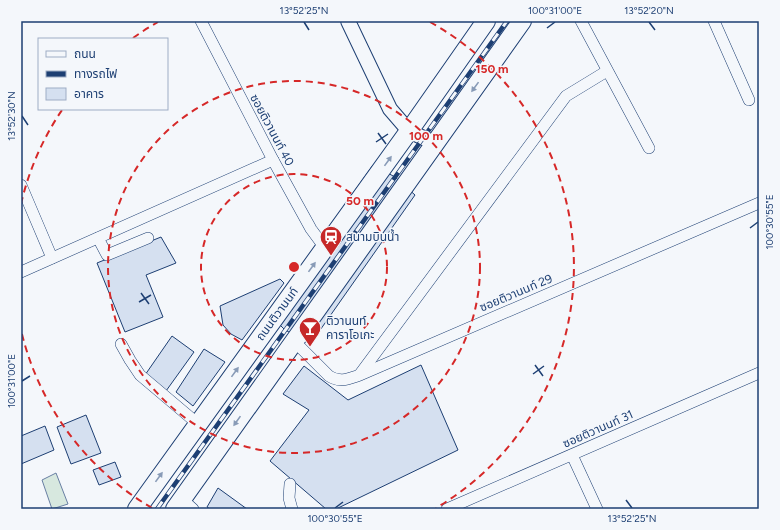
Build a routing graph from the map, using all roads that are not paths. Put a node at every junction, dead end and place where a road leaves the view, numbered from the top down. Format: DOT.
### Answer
graph roads {
  1 [pos="201,21"];
  2 [pos="348,21"];
  3 [pos="486,21"];
  4 [pos="522,21"];
  5 [pos="581,21"];
  6 [pos="714,21"];
  7 [pos="607,71"];
  8 [pos="749,100"];
  9 [pos="409,130"];
  10 [pos="434,143"];
  11 [pos="649,148"];
  12 [pos="273,160"];
  13 [pos="21,185"];
  14 [pos="759,203"];
  15 [pos="98,238"];
  16 [pos="148,238"];
  17 [pos="325,248"];
  18 [pos="52,258"];
  19 [pos="21,272"];
  20 [pos="294,341"];
  21 [pos="122,344"];
  22 [pos="759,373"];
  23 [pos="360,375"];
  24 [pos="198,424"];
  25 [pos="572,454"];
  26 [pos="290,484"];
  27 [pos="183,506"];
  28 [pos="137,509"];
  29 [pos="292,509"];
  30 [pos="447,509"];
  31 [pos="597,509"];
  1 -- 12 [label="street, ซอยติวานนท์ 40"];
  2 -- 9 [label="street"];
  3 -- 9 [label="main road, ถนนติวานนท์"];
  4 -- 10 [label="main road, one-way"];
  5 -- 7 [label="street"];
  6 -- 8 [label="street"];
  7 -- 11 [label="street"];
  7 -- 23 [label="street"];
  9 -- 10 [label="street"];
  17 -- 9 [label="main road, ถนนติวานนท์, one-way"];
  10 -- 20 [label="main road"];
  12 -- 15 [label="street"];
  12 -- 17 [label="street, ซอยติวานนท์ 40"];
  13 -- 18 [label="street"];
  14 -- 23 [label="street, ซอยติวานนท์ 29"];
  15 -- 16 [label="street"];
  15 -- 18 [label="street"];
  24 -- 17 [label="main road, ถนนติวานนท์, one-way"];
  18 -- 19 [label="street"];
  20 -- 23 [label="street, ซอยติวานนท์ 29"];
  20 -- 27 [label="main road, one-way"];
  21 -- 24 [label="street"];
  22 -- 25 [label="street, ซอยติวานนท์ 31"];
  28 -- 24 [label="main road, ถนนติวานนท์, one-way"];
  25 -- 30 [label="street, ซอยติวานนท์ 31"];
  25 -- 31 [label="street"];
  26 -- 29 [label="street"];
}
